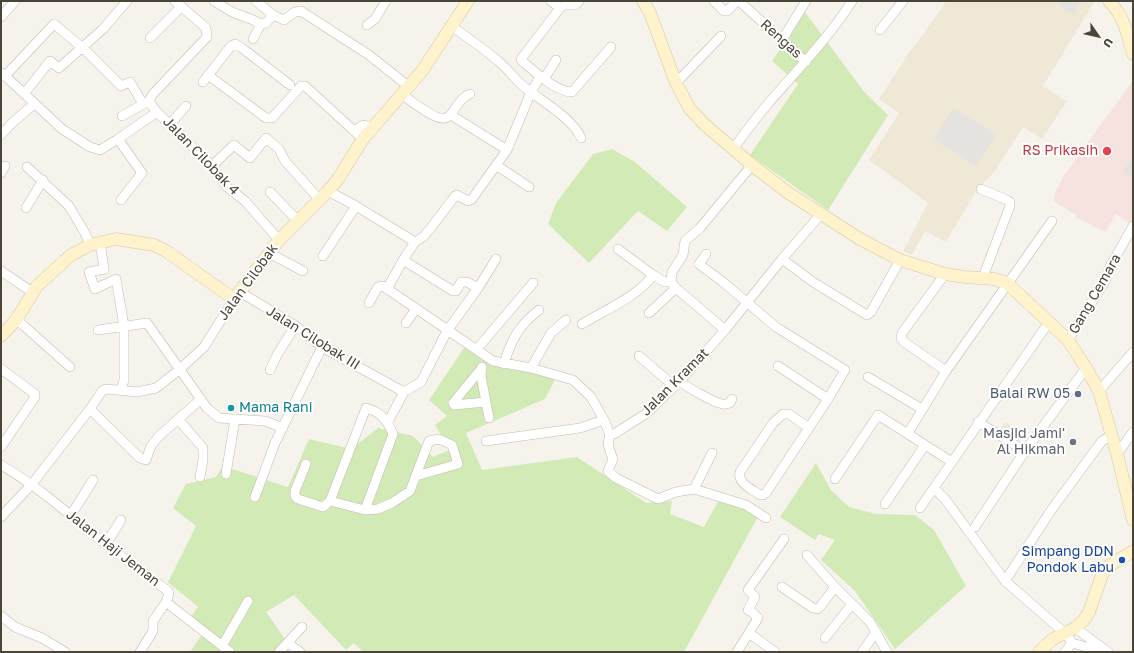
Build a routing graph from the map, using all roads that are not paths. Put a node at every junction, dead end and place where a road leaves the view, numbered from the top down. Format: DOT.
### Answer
graph roads {
  1 [pos="15,1"];
  2 [pos="127,1"];
  3 [pos="214,1"];
  4 [pos="256,1"];
  5 [pos="386,1"];
  6 [pos="468,1"];
  7 [pos="551,1"];
  8 [pos="579,1"];
  9 [pos="643,1"];
  10 [pos="714,1"];
  11 [pos="738,1"];
  12 [pos="806,1"];
  13 [pos="852,1"];
  14 [pos="904,1"];
  15 [pos="1109,1"];
  16 [pos="178,4"];
  17 [pos="560,8"];
  18 [pos="273,15"];
  19 [pos="1,17"];
  20 [pos="261,24"];
  21 [pos="367,25"];
  22 [pos="451,26"];
  23 [pos="880,30"];
  24 [pos="721,36"];
  25 [pos="150,38"];
  26 [pos="253,39"];
  27 [pos="782,40"];
  28 [pos="611,47"];
  29 [pos="83,48"];
  30 [pos="1133,54"];
  31 [pos="556,60"];
  32 [pos="806,62"];
  33 [pos="3,78"];
  34 [pos="542,78"];
  35 [pos="676,83"];
  36 [pos="292,90"];
  37 [pos="405,90"];
  38 [pos="531,92"];
  39 [pos="24,94"];
  40 [pos="470,94"];
  41 [pos="146,103"];
  42 [pos="34,104"];
  43 [pos="186,106"];
  44 [pos="157,112"];
  45 [pos="451,115"];
  46 [pos="122,116"];
  47 [pos="170,124"];
  48 [pos="363,133"];
  49 [pos="1,135"];
  50 [pos="581,138"];
  51 [pos="118,139"];
  52 [pos="733,149"];
  53 [pos="507,150"];
  54 [pos="496,165"];
  55 [pos="752,165"];
  56 [pos="27,167"];
  57 [pos="213,169"];
  58 [pos="43,180"];
  59 [pos="529,187"];
  60 [pos="981,190"];
  61 [pos="328,191"];
  62 [pos="270,192"];
  63 [pos="319,199"];
  64 [pos="121,200"];
  65 [pos="356,206"];
  66 [pos="26,208"];
  67 [pos="821,214"];
  68 [pos="1052,220"];
  69 [pos="298,221"];
  70 [pos="1133,226"];
  71 [pos="279,240"];
  72 [pos="415,242"];
  73 [pos="95,243"];
  74 [pos="618,249"];
  75 [pos="269,253"];
  76 [pos="706,254"];
  77 [pos="323,256"];
  78 [pos="496,259"];
  79 [pos="782,259"];
  80 [pos="403,260"];
  81 [pos="900,260"];
  82 [pos="1,271"];
  83 [pos="303,271"];
  84 [pos="945,274"];
  85 [pos="653,275"];
  86 [pos="982,277"];
  87 [pos="534,283"];
  88 [pos="674,285"];
  89 [pos="1005,286"];
  90 [pos="478,288"];
  91 [pos="387,289"];
  92 [pos="32,292"];
  93 [pos="237,295"];
  94 [pos="369,303"];
  95 [pos="748,303"];
  96 [pos="416,309"];
  97 [pos="539,310"];
  98 [pos="650,313"];
  99 [pos="16,320"];
  100 [pos="566,320"];
  101 [pos="406,323"];
  102 [pos="582,324"];
  103 [pos="124,326"];
  104 [pos="295,328"];
  105 [pos="1045,328"];
  106 [pos="98,330"];
  107 [pos="725,330"];
  108 [pos="447,331"];
  109 [pos="1,336"];
  110 [pos="1068,340"];
  111 [pos="322,347"];
  112 [pos="477,349"];
  113 [pos="1133,352"];
  114 [pos="639,356"];
  115 [pos="488,358"];
  116 [pos="504,364"];
  117 [pos="778,366"];
  118 [pos="70,367"];
  119 [pos="531,368"];
  120 [pos="1,369"];
  121 [pos="481,369"];
  122 [pos="179,370"];
  123 [pos="270,370"];
  124 [pos="1085,370"];
  125 [pos="946,371"];
  126 [pos="868,377"];
  127 [pos="677,384"];
  128 [pos="121,390"];
  129 [pos="1099,391"];
  130 [pos="404,392"];
  131 [pos="201,399"];
  132 [pos="732,399"];
  133 [pos="828,399"];
  134 [pos="486,402"];
  135 [pos="90,409"];
  136 [pos="922,409"];
  137 [pos="489,418"];
  138 [pos="178,419"];
  139 [pos="235,420"];
  140 [pos="604,420"];
  141 [pos="388,422"];
  142 [pos="978,422"];
  143 [pos="283,428"];
  144 [pos="809,428"];
  145 [pos="1133,432"];
  146 [pos="908,433"];
  147 [pos="610,435"];
  148 [pos="1108,437"];
  149 [pos="486,441"];
  150 [pos="925,445"];
  151 [pos="1,447"];
  152 [pos="1025,451"];
  153 [pos="712,453"];
  154 [pos="1118,454"];
  155 [pos="952,462"];
  156 [pos="306,464"];
  157 [pos="1,465"];
  158 [pos="226,470"];
  159 [pos="416,476"];
  160 [pos="200,477"];
  161 [pos="835,479"];
  162 [pos="93,480"];
  163 [pos="32,484"];
  164 [pos="934,488"];
  165 [pos="694,489"];
  166 [pos="255,497"];
  167 [pos="330,501"];
  168 [pos="885,504"];
  169 [pos="1131,505"];
  170 [pos="920,508"];
  171 [pos="365,510"];
  172 [pos="71,514"];
  173 [pos="1,517"];
  174 [pos="766,518"];
  175 [pos="121,520"];
  176 [pos="1133,520"];
  177 [pos="975,527"];
  178 [pos="784,539"];
  179 [pos="106,544"];
  180 [pos="1133,551"];
  181 [pos="807,555"];
  182 [pos="1004,581"];
  183 [pos="782,587"];
  184 [pos="835,587"];
  185 [pos="248,601"];
  186 [pos="166,602"];
  187 [pos="852,604"];
  188 [pos="1,616"];
  189 [pos="302,627"];
  190 [pos="876,632"];
  191 [pos="749,633"];
  192 [pos="1071,635"];
  193 [pos="825,638"];
  194 [pos="288,643"];
  195 [pos="226,649"];
  196 [pos="65,652"];
  197 [pos="140,652"];
  198 [pos="279,652"];
  199 [pos="300,652"];
  200 [pos="737,652"];
  201 [pos="775,652"];
  202 [pos="862,652"];
  203 [pos="887,652"];
  204 [pos="1039,652"];
  205 [pos="1065,652"];
  206 [pos="1095,652"];
  207 [pos="1108,652"];
  1 -- 19 [label="street"];
  2 -- 29 [label="street"];
  3 -- 20 [label="street"];
  4 -- 18 [label="street"];
  5 -- 21 [label="street"];
  6 -- 22 [label="main road, Jalan Cilobak"];
  7 -- 17 [label="street"];
  8 -- 17 [label="street"];
  9 -- 35 [label="main road"];
  10 -- 11 [label="street"];
  11 -- 27 [label="street, Rengas"];
  12 -- 27 [label="street"];
  13 -- 32 [label="street"];
  14 -- 23 [label="street"];
  15 -- 30 [label="main road"];
  16 -- 25 [label="street"];
  16 -- 41 [label="street"];
  17 -- 34 [label="street"];
  18 -- 20 [label="street"];
  18 -- 37 [label="street"];
  20 -- 26 [label="street"];
  22 -- 37 [label="main road, Jalan Cilobak"];
  22 -- 38 [label="street"];
  24 -- 35 [label="street"];
  27 -- 32 [label="street, Rengas"];
  28 -- 34 [label="street"];
  29 -- 33 [label="street"];
  29 -- 39 [label="street"];
  29 -- 41 [label="street"];
  31 -- 34 [label="street"];
  32 -- 52 [label="street"];
  33 -- 39 [label="street, Jalan Cilobak 4"];
  34 -- 38 [label="street"];
  35 -- 52 [label="main road"];
  36 -- 36 [label="street"];
  36 -- 48 [label="street"];
  37 -- 45 [label="street"];
  37 -- 48 [label="main road, Jalan Cilobak"];
  38 -- 50 [label="street"];
  38 -- 53 [label="street"];
  39 -- 42 [label="street, Jalan Cilobak 4"];
  40 -- 45 [label="street"];
  41 -- 44 [label="street"];
  41 -- 46 [label="street"];
  42 -- 49 [label="street"];
  42 -- 51 [label="street, Jalan Cilobak 4"];
  43 -- 47 [label="street"];
  44 -- 47 [label="street, Jalan Cilobak 4"];
  44 -- 51 [label="street, Jalan Cilobak 4"];
  45 -- 53 [label="street"];
  47 -- 57 [label="street, Jalan Cilobak 4"];
  48 -- 61 [label="main road, Jalan Cilobak"];
  51 -- 64 [label="street"];
  52 -- 55 [label="main road"];
  53 -- 54 [label="street"];
  54 -- 59 [label="street"];
  54 -- 72 [label="street"];
  55 -- 67 [label="main road"];
  55 -- 88 [label="street"];
  56 -- 58 [label="street"];
  57 -- 63 [label="street"];
  57 -- 71 [label="street, Jalan Cilobak 4"];
  58 -- 66 [label="street"];
  58 -- 73 [label="street"];
  60 -- 86 [label="street"];
  61 -- 63 [label="main road, Jalan Cilobak"];
  61 -- 65 [label="street"];
  62 -- 69 [label="street"];
  63 -- 69 [label="main road, Jalan Cilobak"];
  65 -- 72 [label="street"];
  65 -- 77 [label="street"];
  67 -- 79 [label="street, Jalan Kramat"];
  67 -- 81 [label="main road"];
  68 -- 89 [label="street"];
  69 -- 71 [label="main road, Jalan Cilobak"];
  70 -- 110 [label="street, Gang Cemara"];
  71 -- 75 [label="main road, Jalan Cilobak"];
  72 -- 80 [label="street"];
  73 -- 92 [label="main road"];
  73 -- 93 [label="main road"];
  73 -- 103 [label="street"];
  74 -- 85 [label="street"];
  75 -- 83 [label="street"];
  75 -- 93 [label="main road, Jalan Cilobak"];
  76 -- 95 [label="street"];
  78 -- 90 [label="street"];
  79 -- 81 [label="street"];
  79 -- 95 [label="street, Jalan Kramat"];
  80 -- 90 [label="street"];
  80 -- 91 [label="street"];
  81 -- 84 [label="main road"];
  82 -- 92 [label="street"];
  84 -- 86 [label="main road"];
  84 -- 125 [label="street"];
  85 -- 88 [label="street"];
  85 -- 102 [label="street"];
  86 -- 89 [label="main road"];
  87 -- 112 [label="street"];
  88 -- 98 [label="street"];
  88 -- 107 [label="street"];
  89 -- 105 [label="main road"];
  89 -- 125 [label="street"];
  90 -- 108 [label="street"];
  91 -- 94 [label="street"];
  91 -- 96 [label="street"];
  92 -- 99 [label="main road"];
  93 -- 104 [label="street, Jalan Cilobak III"];
  93 -- 122 [label="street, Jalan Cilobak"];
  95 -- 107 [label="street, Jalan Kramat"];
  95 -- 133 [label="street"];
  96 -- 101 [label="street"];
  96 -- 108 [label="street"];
  97 -- 116 [label="street"];
  99 -- 109 [label="main road"];
  99 -- 118 [label="street"];
  100 -- 119 [label="street"];
  103 -- 106 [label="street"];
  103 -- 122 [label="street"];
  103 -- 128 [label="street"];
  104 -- 111 [label="street, Jalan Cilobak III"];
  104 -- 123 [label="street"];
  105 -- 110 [label="main road"];
  105 -- 142 [label="street"];
  107 -- 127 [label="street, Jalan Kramat"];
  108 -- 112 [label="street"];
  108 -- 130 [label="street"];
  110 -- 124 [label="main road"];
  111 -- 130 [label="street, Jalan Cilobak III"];
  111 -- 143 [label="street"];
  112 -- 115 [label="street"];
  113 -- 129 [label="street"];
  114 -- 127 [label="street"];
  115 -- 116 [label="street"];
  115 -- 121 [label="street"];
  116 -- 119 [label="street"];
  117 -- 133 [label="street"];
  119 -- 140 [label="street"];
  120 -- 151 [label="street"];
  121 -- 134 [label="street"];
  121 -- 134 [label="street"];
  122 -- 128 [label="street, Jalan Cilobak"];
  122 -- 131 [label="street"];
  124 -- 129 [label="main road"];
  124 -- 152 [label="street"];
  125 -- 136 [label="street"];
  126 -- 136 [label="street"];
  127 -- 132 [label="street"];
  127 -- 147 [label="street, Jalan Kramat"];
  128 -- 135 [label="street, Jalan Cilobak"];
  129 -- 148 [label="main road"];
  130 -- 141 [label="street"];
  131 -- 138 [label="street"];
  131 -- 139 [label="street"];
  133 -- 144 [label="street"];
  134 -- 137 [label="street"];
  135 -- 138 [label="street"];
  135 -- 163 [label="street, Jalan Cilobak"];
  136 -- 146 [label="street"];
  138 -- 160 [label="street"];
  139 -- 143 [label="street"];
  139 -- 158 [label="street"];
  140 -- 147 [label="street"];
  140 -- 149 [label="street"];
  141 -- 167 [label="street"];
  141 -- 171 [label="street"];
  142 -- 152 [label="street"];
  142 -- 155 [label="street"];
  143 -- 166 [label="street"];
  144 -- 144 [label="street"];
  145 -- 154 [label="street"];
  146 -- 150 [label="street"];
  146 -- 161 [label="street"];
  147 -- 165 [label="street"];
  148 -- 154 [label="main road"];
  148 -- 182 [label="street"];
  150 -- 155 [label="street"];
  150 -- 168 [label="street"];
  152 -- 177 [label="street"];
  153 -- 165 [label="street"];
  154 -- 169 [label="main road"];
  155 -- 164 [label="street"];
  156 -- 167 [label="street"];
  157 -- 163 [label="street, Jalan Haji Jeman"];
  159 -- 159 [label="street"];
  159 -- 171 [label="street"];
  162 -- 172 [label="street"];
  163 -- 172 [label="street, Jalan Haji Jeman"];
  163 -- 173 [label="street, Jalan Cilobak"];
  164 -- 170 [label="street"];
  164 -- 182 [label="street"];
  165 -- 174 [label="street"];
  167 -- 171 [label="street"];
  169 -- 176 [label="main road"];
  172 -- 179 [label="street, Jalan Haji Jeman"];
  175 -- 179 [label="street"];
  178 -- 191 [label="street"];
  179 -- 186 [label="street, Jalan Haji Jeman"];
  180 -- 192 [label="main road"];
  181 -- 184 [label="street"];
  182 -- 192 [label="street"];
  183 -- 184 [label="street"];
  184 -- 187 [label="street"];
  185 -- 195 [label="street"];
  186 -- 195 [label="street, Jalan Haji Jeman"];
  186 -- 197 [label="street"];
  187 -- 190 [label="street"];
  187 -- 193 [label="street"];
  188 -- 196 [label="street"];
  189 -- 194 [label="street"];
  190 -- 202 [label="street"];
  190 -- 203 [label="street"];
  191 -- 200 [label="street"];
  191 -- 201 [label="street"];
  192 -- 204 [label="main road"];
  192 -- 205 [label="street"];
  192 -- 206 [label="street"];
  192 -- 207 [label="street"];
  194 -- 198 [label="street"];
  194 -- 199 [label="street"];
}
